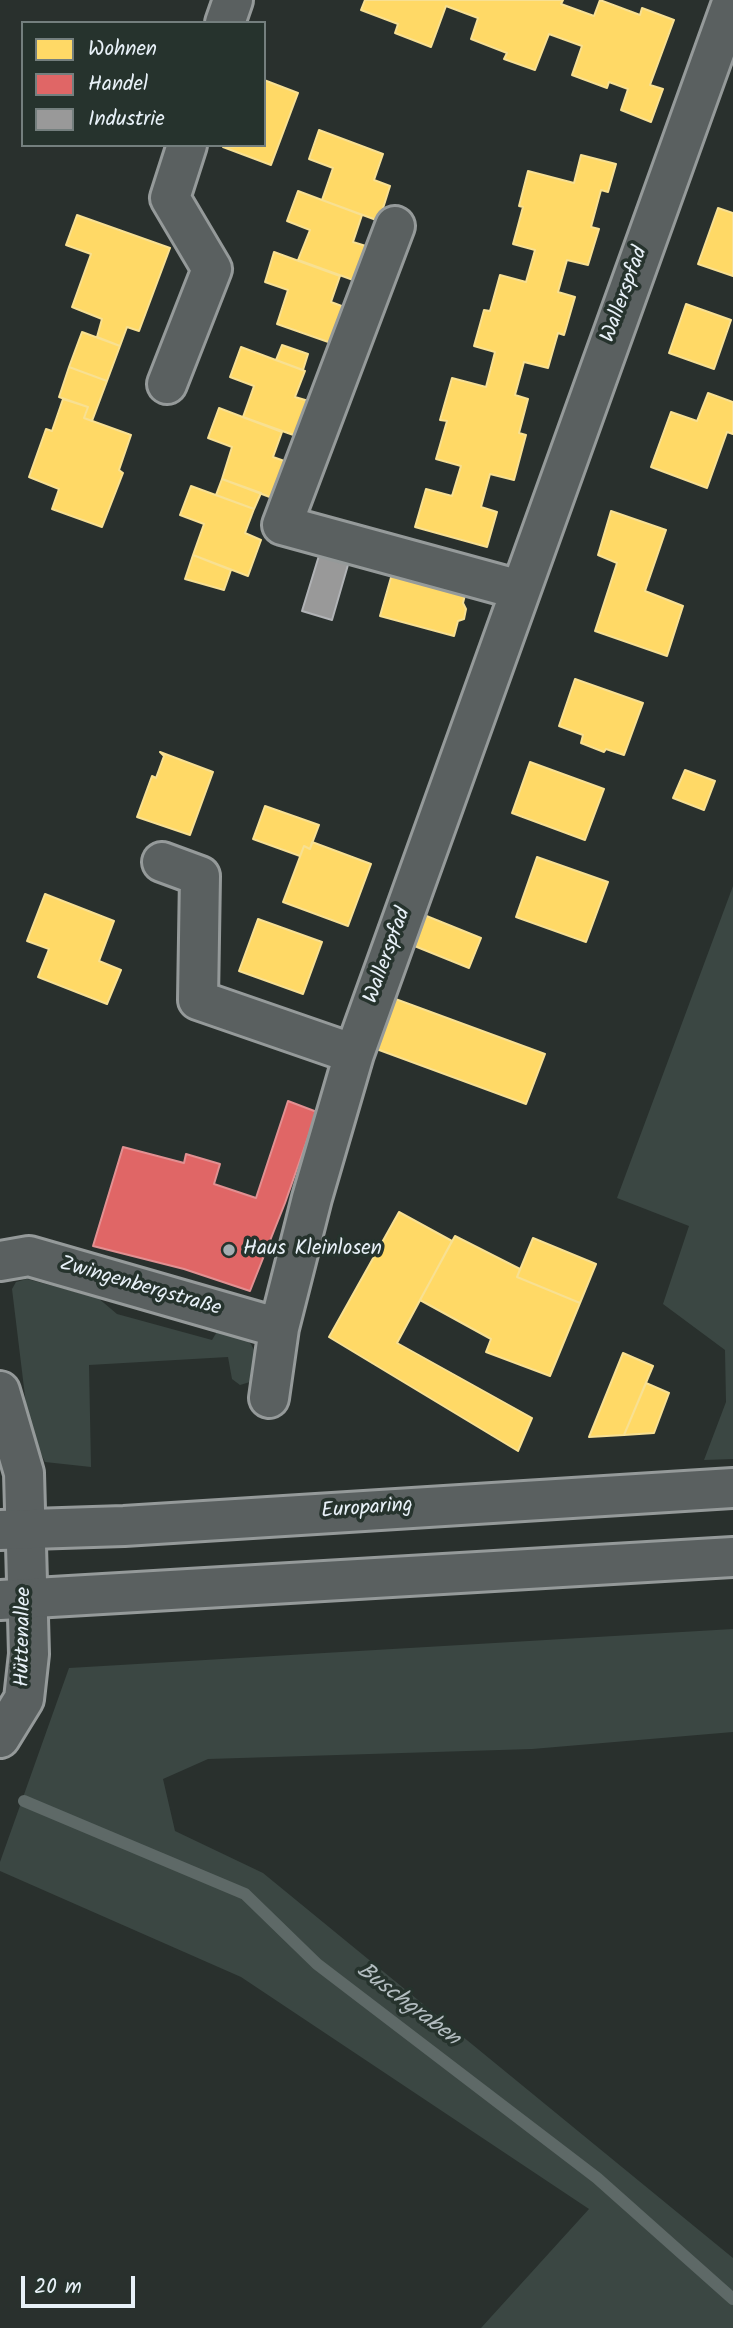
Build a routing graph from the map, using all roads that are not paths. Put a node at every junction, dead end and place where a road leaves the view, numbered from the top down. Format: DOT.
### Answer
graph roads {
  1 [pos="233,0"];
  2 [pos="733,0"];
  3 [pos="226,21"];
  4 [pos="186,147"];
  5 [pos="395,226"];
  6 [pos="167,384"];
  7 [pos="520,590"];
  8 [pos="162,862"];
  9 [pos="354,1055"];
  10 [pos="0,1261"];
  11 [pos="279,1328"];
  12 [pos="0,1391"];
  13 [pos="269,1398"];
  14 [pos="733,1488"];
  15 [pos="13,1529"];
  16 [pos="733,1557"];
  17 [pos="14,1599"];
  18 [pos="0,1738"];
  1 -- 3 [label="street"];
  2 -- 7 [label="street, Wallerspfad"];
  4 -- 6 [label="street"];
  5 -- 7 [label="street"];
  7 -- 9 [label="street, Wallerspfad"];
  8 -- 9 [label="street"];
  9 -- 11 [label="street, Wallerspfad"];
  10 -- 11 [label="street, Zwingenbergstraße"];
  11 -- 13 [label="street, Wallerspfad"];
  12 -- 15 [label="street"];
  14 -- 15 [label="street, Europaring"];
  15 -- 17 [label="street, Hüttenallee"];
  16 -- 17 [label="street"];
  17 -- 18 [label="street, Hüttenallee"];
}
